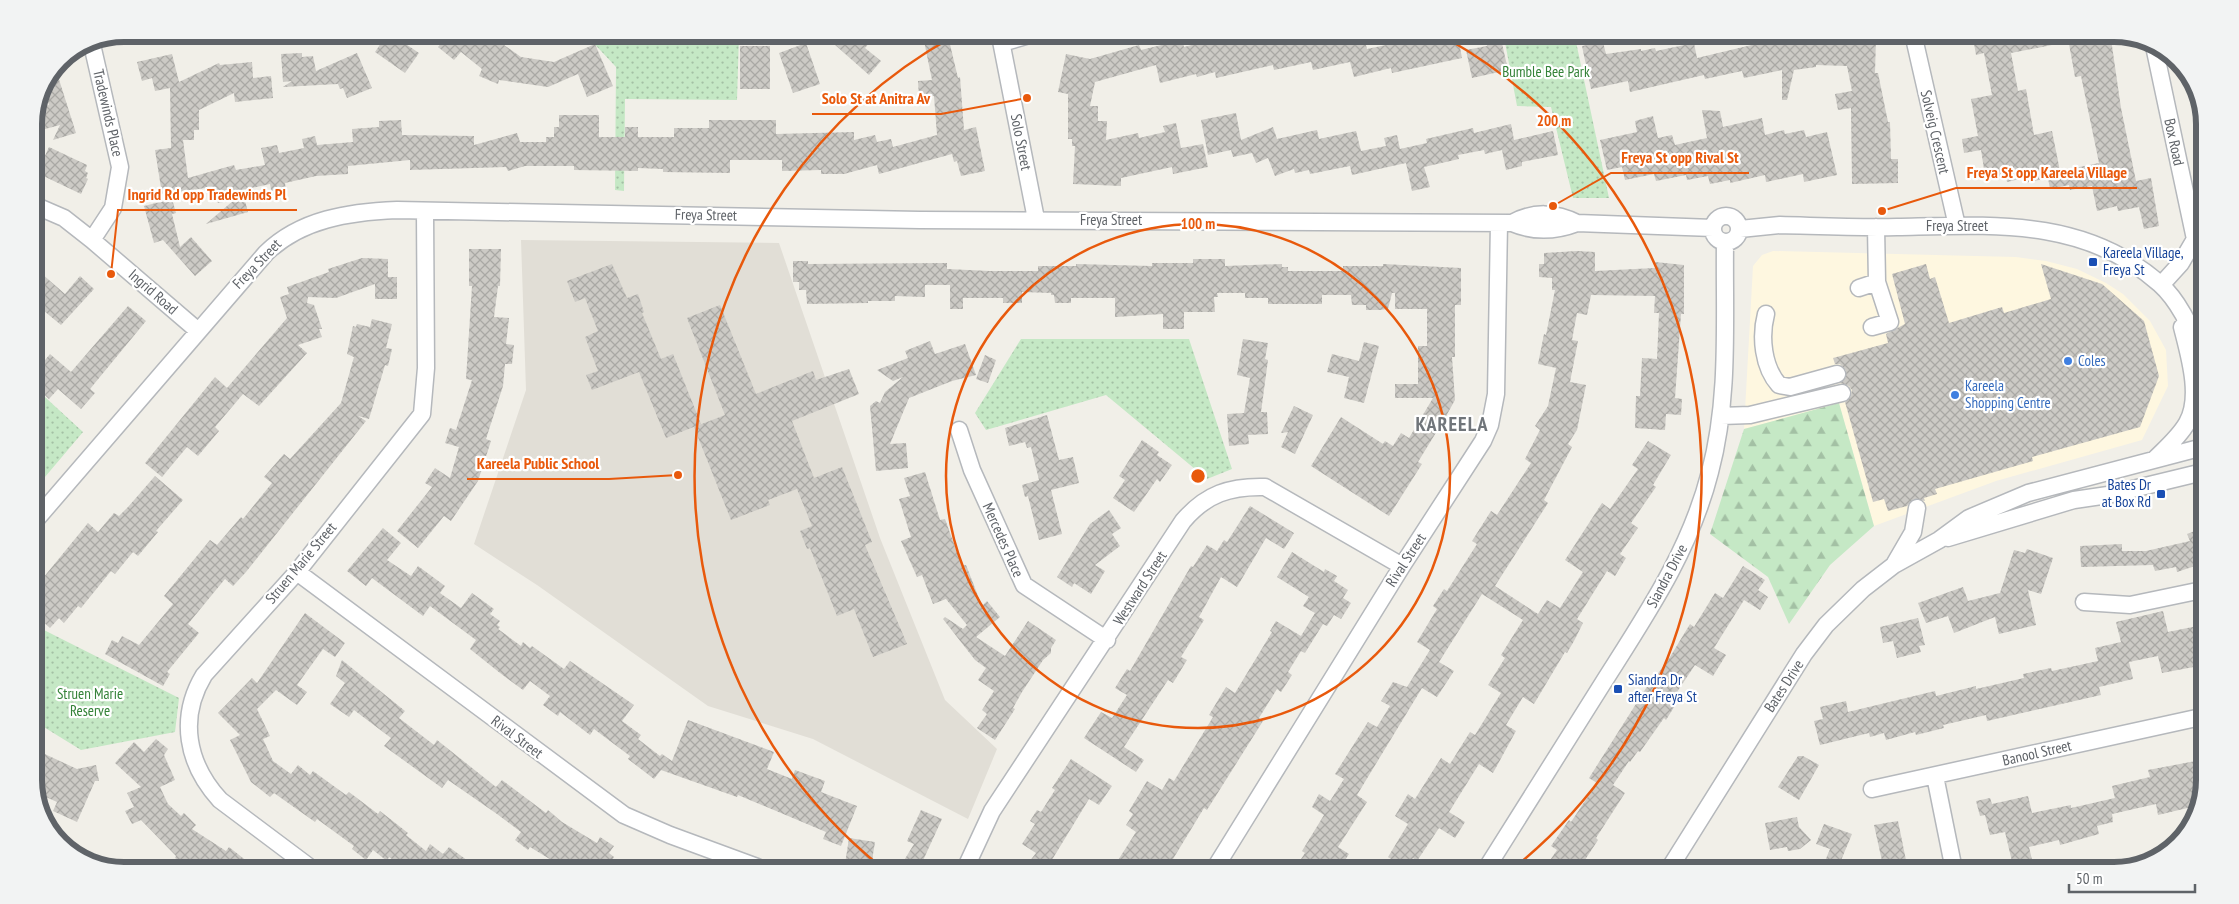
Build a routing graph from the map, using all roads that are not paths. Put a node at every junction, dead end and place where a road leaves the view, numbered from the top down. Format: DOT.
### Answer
graph roads {
  1 [pos="1002,42"];
  2 [pos="1915,42"];
  3 [pos="93,49"];
  4 [pos="2157,54"];
  5 [pos="42,209"];
  6 [pos="425,212"];
  7 [pos="1036,219"];
  8 [pos="1506,223"];
  9 [pos="1957,226"];
  10 [pos="1876,227"];
  11 [pos="1713,228"];
  12 [pos="1740,228"];
  13 [pos="2195,239"];
  14 [pos="92,240"];
  15 [pos="1725,242"];
  16 [pos="1877,282"];
  17 [pos="1859,288"];
  18 [pos="2166,291"];
  19 [pos="1766,314"];
  20 [pos="1872,327"];
  21 [pos="197,330"];
  22 [pos="2196,343"];
  23 [pos="1837,374"];
  24 [pos="1842,393"];
  25 [pos="1720,416"];
  26 [pos="959,430"];
  27 [pos="2196,449"];
  28 [pos="2154,460"];
  29 [pos="2196,474"];
  30 [pos="1917,508"];
  31 [pos="43,512"];
  32 [pos="1938,540"];
  33 [pos="1894,565"];
  34 [pos="1402,566"];
  35 [pos="297,572"];
  36 [pos="2196,591"];
  37 [pos="2084,602"];
  38 [pos="1107,640"];
  39 [pos="2196,718"];
  40 [pos="1935,776"];
  41 [pos="1872,789"];
  42 [pos="303,862"];
  43 [pos="744,862"];
  44 [pos="969,862"];
  45 [pos="1219,862"];
  46 [pos="1490,862"];
  47 [pos="1673,862"];
  48 [pos="1952,862"];
  1 -- 7 [label="street, Solo Street"];
  2 -- 9 [label="street, Solveig Crescent"];
  3 -- 14 [label="street, Tradewinds Place"];
  4 -- 13 [label="street, Box Road"];
  5 -- 14 [label="street, Ingrid Road"];
  6 -- 7 [label="street, Freya Street"];
  6 -- 21 [label="street, Freya Street"];
  6 -- 35 [label="street, Struen Marie Street"];
  7 -- 8 [label="street, Freya Street"];
  8 -- 11 [label="street, Freya Street"];
  8 -- 34 [label="street, Rival Street"];
  9 -- 10 [label="street, Freya Street"];
  9 -- 18 [label="street, Freya Street"];
  10 -- 12 [label="street, Freya Street"];
  10 -- 16 [label="street"];
  11 -- 12 [label="street"];
  11 -- 15 [label="street"];
  12 -- 15 [label="street"];
  13 -- 18 [label="street"];
  14 -- 21 [label="street, Ingrid Road"];
  15 -- 25 [label="street, Siandra Drive"];
  16 -- 17 [label="street"];
  16 -- 20 [label="street"];
  18 -- 22 [label="street"];
  18 -- 28 [label="street"];
  19 -- 23 [label="street"];
  21 -- 31 [label="street, Freya Street"];
  24 -- 25 [label="street"];
  25 -- 46 [label="street, Siandra Drive"];
  26 -- 38 [label="street, Mercedes Place"];
  27 -- 28 [label="street, Bates Drive"];
  28 -- 32 [label="street, Bates Drive"];
  29 -- 32 [label="street, Bates Drive"];
  30 -- 33 [label="street"];
  32 -- 33 [label="street, Bates Drive"];
  33 -- 47 [label="street, Bates Drive"];
  34 -- 38 [label="street, Westward Street"];
  34 -- 45 [label="street, Rival Street"];
  35 -- 42 [label="street, Struen Marie Street"];
  35 -- 43 [label="street, Rival Street"];
  36 -- 37 [label="street"];
  38 -- 44 [label="street, Westward Street"];
  39 -- 40 [label="street, Banool Street"];
  40 -- 41 [label="street, Banool Street"];
  40 -- 48 [label="street"];
}
